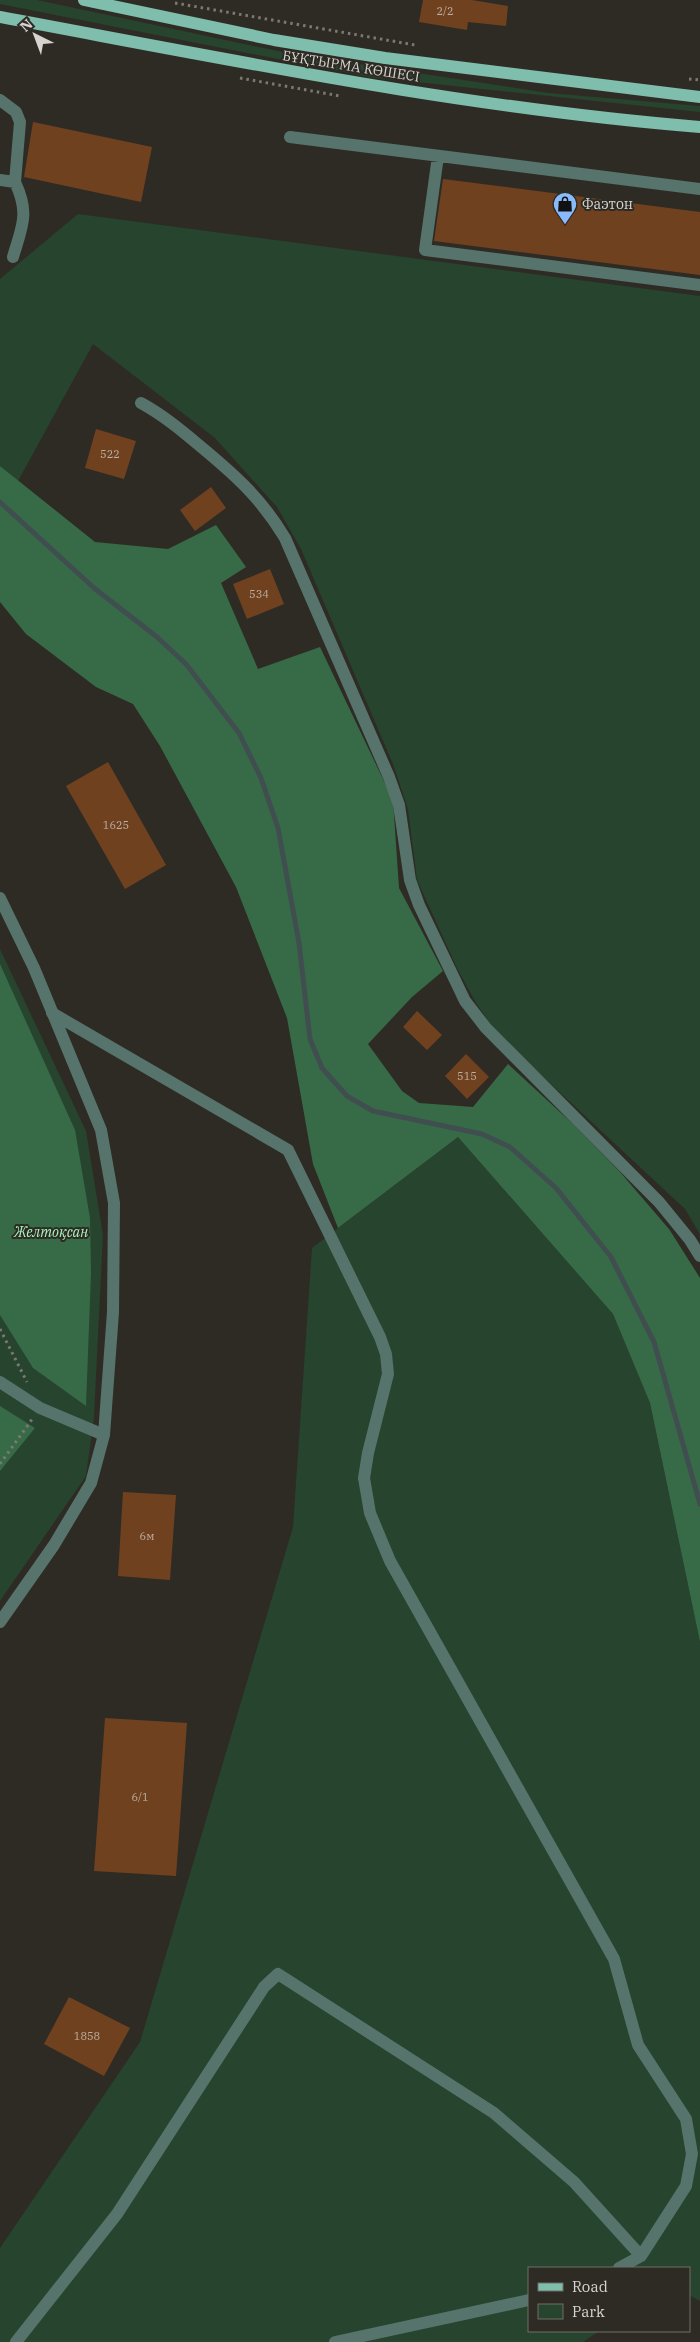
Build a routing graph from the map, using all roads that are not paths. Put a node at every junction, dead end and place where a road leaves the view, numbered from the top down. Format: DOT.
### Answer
graph roads {
  1 [pos="84,0"];
  2 [pos="0,17"];
  3 [pos="700,97"];
  4 [pos="0,100"];
  5 [pos="700,127"];
  6 [pos="290,137"];
  7 [pos="438,156"];
  8 [pos="0,180"];
  9 [pos="16,182"];
  10 [pos="700,189"];
  11 [pos="13,257"];
  12 [pos="700,285"];
  13 [pos="141,403"];
  14 [pos="0,898"];
  15 [pos="52,1013"];
  16 [pos="700,1256"];
  17 [pos="0,1382"];
  18 [pos="104,1435"];
  19 [pos="0,1622"];
  20 [pos="641,2256"];
  21 [pos="621,2267"];
  22 [pos="528,2300"];
  23 [pos="16,2342"];
  24 [pos="335,2342"];
  1 -- 3 [label="main road, БҰҚТЫРМА КӨШЕСІ"];
  2 -- 5 [label="main road, БҰҚТЫРМА КӨШЕСІ"];
  4 -- 9 [label="street"];
  6 -- 7 [label="street"];
  7 -- 10 [label="street"];
  7 -- 12 [label="street"];
  8 -- 9 [label="street"];
  9 -- 11 [label="street"];
  13 -- 16 [label="street"];
  14 -- 15 [label="street"];
  15 -- 18 [label="street"];
  15 -- 20 [label="street"];
  17 -- 18 [label="street"];
  18 -- 19 [label="street"];
  20 -- 21 [label="street"];
  20 -- 23 [label="street"];
  22 -- 24 [label="street"];
}
